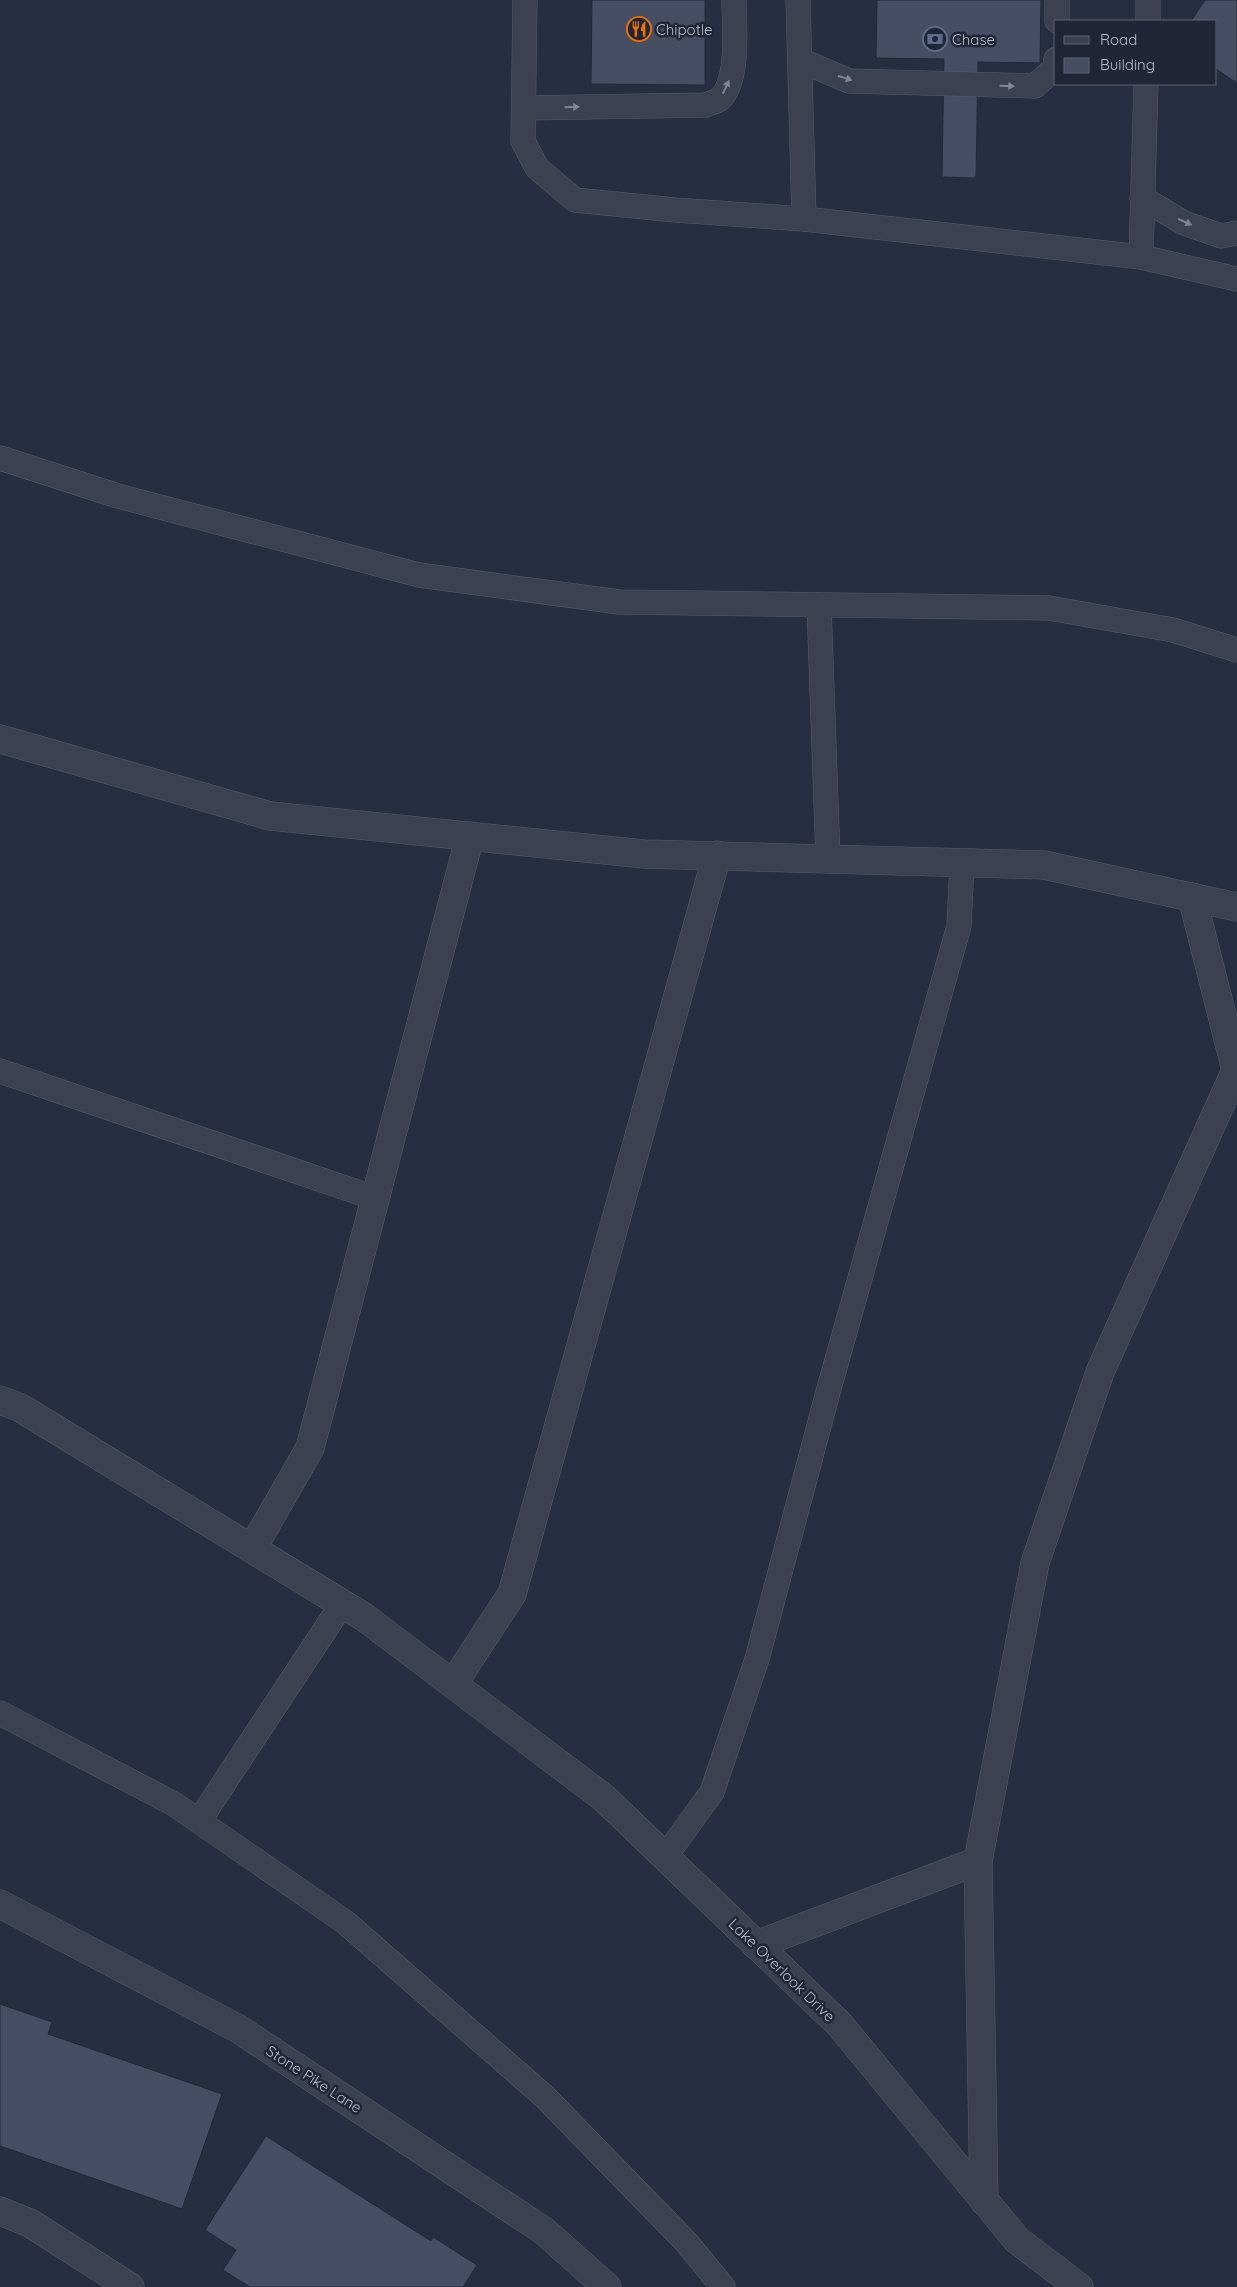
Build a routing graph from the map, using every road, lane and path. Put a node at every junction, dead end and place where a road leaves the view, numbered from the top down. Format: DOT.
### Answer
graph roads {
  1 [pos="524,0"];
  2 [pos="734,0"];
  3 [pos="798,0"];
  4 [pos="1057,0"];
  5 [pos="1148,0"];
  6 [pos="1057,20"];
  7 [pos="1148,20"];
  8 [pos="800,60"];
  9 [pos="1054,70"];
  10 [pos="1146,85"];
  11 [pos="524,108"];
  12 [pos="1142,198"];
  13 [pos="804,219"];
  14 [pos="1237,233"];
  15 [pos="1141,257"];
  16 [pos="1237,279"];
  17 [pos="0,458"];
  18 [pos="819,604"];
  19 [pos="1237,650"];
  20 [pos="0,739"];
  21 [pos="470,836"];
  22 [pos="717,855"];
  23 [pos="828,859"];
  24 [pos="962,863"];
  25 [pos="1192,897"];
  26 [pos="1237,907"];
  27 [pos="1236,1069"];
  28 [pos="0,1071"];
  29 [pos="375,1198"];
  30 [pos="0,1400"];
  31 [pos="252,1549"];
  32 [pos="342,1604"];
  33 [pos="453,1684"];
  34 [pos="0,1713"];
  35 [pos="199,1821"];
  36 [pos="665,1857"];
  37 [pos="978,1861"];
  38 [pos="0,1904"];
  39 [pos="756,1945"];
  40 [pos="984,2200"];
  41 [pos="0,2211"];
  42 [pos="130,2287"];
  43 [pos="607,2287"];
  44 [pos="723,2287"];
  45 [pos="1079,2287"];
  1 -- 11 [label="lane"];
  11 -- 2 [label="lane, one-way"];
  3 -- 8 [label="lane"];
  4 -- 6 [label="lane"];
  5 -- 7 [label="lane"];
  8 -- 9 [label="lane, one-way"];
  8 -- 13 [label="lane"];
  10 -- 12 [label="lane"];
  11 -- 13 [label="lane"];
  12 -- 14 [label="lane, one-way"];
  12 -- 15 [label="lane"];
  13 -- 15 [label="lane"];
  15 -- 16 [label="lane"];
  17 -- 18 [label="lane"];
  18 -- 19 [label="lane"];
  18 -- 23 [label="lane"];
  20 -- 21 [label="street"];
  21 -- 22 [label="street"];
  21 -- 29 [label="street"];
  22 -- 23 [label="street"];
  22 -- 33 [label="street"];
  23 -- 24 [label="street"];
  24 -- 25 [label="street"];
  24 -- 36 [label="lane"];
  25 -- 26 [label="street"];
  25 -- 27 [label="street"];
  27 -- 37 [label="street"];
  28 -- 29 [label="lane"];
  29 -- 31 [label="street"];
  30 -- 31 [label="street, Lake Overlook Drive"];
  31 -- 32 [label="street, Lake Overlook Drive"];
  32 -- 33 [label="street, Lake Overlook Drive"];
  32 -- 35 [label="lane"];
  33 -- 36 [label="street, Lake Overlook Drive"];
  34 -- 35 [label="lane"];
  35 -- 44 [label="lane"];
  36 -- 39 [label="street, Lake Overlook Drive"];
  37 -- 39 [label="street"];
  37 -- 40 [label="street"];
  38 -- 43 [label="street, Stone Pike Lane"];
  39 -- 40 [label="street, Lake Overlook Drive"];
  40 -- 45 [label="street, Lake Overlook Drive"];
  41 -- 42 [label="street"];
}
